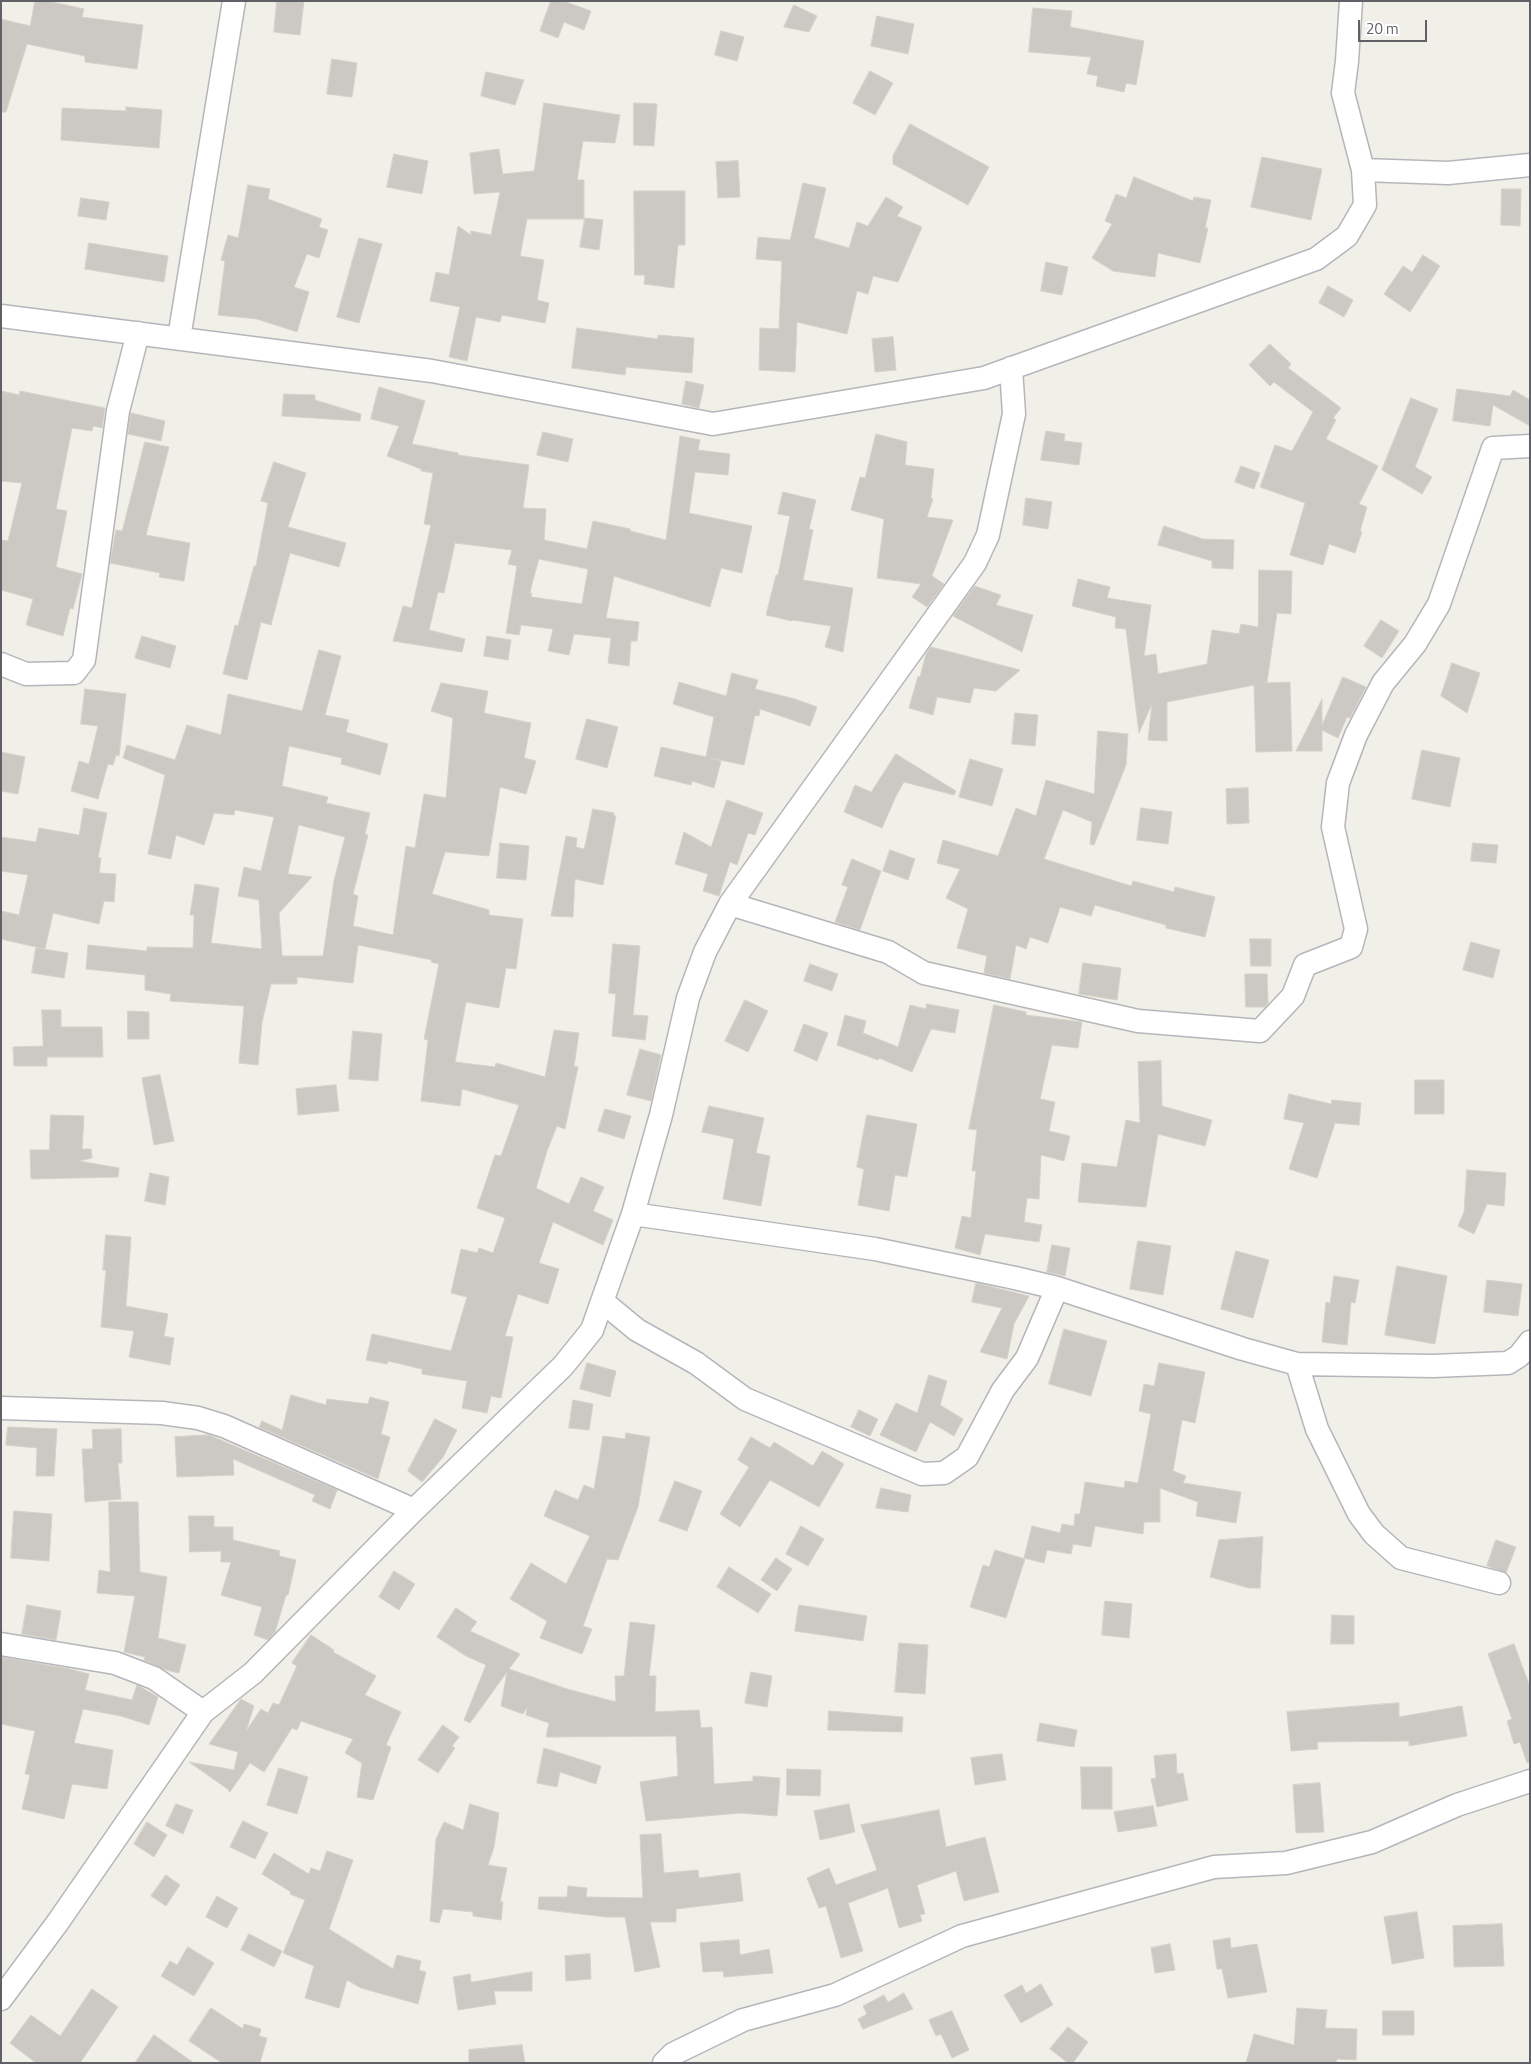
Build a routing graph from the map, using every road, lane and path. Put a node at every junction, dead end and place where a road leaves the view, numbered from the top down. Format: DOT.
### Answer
graph roads {
  1 [pos="234,1"];
  2 [pos="1350,1"];
  3 [pos="1530,165"];
  4 [pos="1363,170"];
  5 [pos="1,316"];
  6 [pos="138,333"];
  7 [pos="179,338"];
  8 [pos="1011,368"];
  9 [pos="1530,446"];
  10 [pos="1,664"];
  11 [pos="730,904"];
  12 [pos="633,1214"];
  13 [pos="1057,1288"];
  14 [pos="603,1302"];
  15 [pos="1530,1342"];
  16 [pos="1298,1364"];
  17 [pos="1,1408"];
  18 [pos="414,1510"];
  19 [pos="1499,1583"];
  20 [pos="1,1644"];
  21 [pos="203,1712"];
  22 [pos="1530,1781"];
  23 [pos="1,1999"];
  24 [pos="664,2063"];
  1 -- 7 [label="street"];
  2 -- 4 [label="street"];
  3 -- 4 [label="street"];
  4 -- 8 [label="street"];
  5 -- 6 [label="street"];
  6 -- 7 [label="street"];
  6 -- 10 [label="street"];
  7 -- 8 [label="street"];
  8 -- 11 [label="street"];
  9 -- 11 [label="street"];
  11 -- 12 [label="street"];
  12 -- 13 [label="street"];
  12 -- 14 [label="street"];
  13 -- 14 [label="street"];
  13 -- 16 [label="street"];
  14 -- 18 [label="street"];
  15 -- 16 [label="street"];
  16 -- 19 [label="street"];
  17 -- 18 [label="street"];
  18 -- 21 [label="street"];
  20 -- 21 [label="street"];
  21 -- 23 [label="street"];
  22 -- 24 [label="street"];
}
